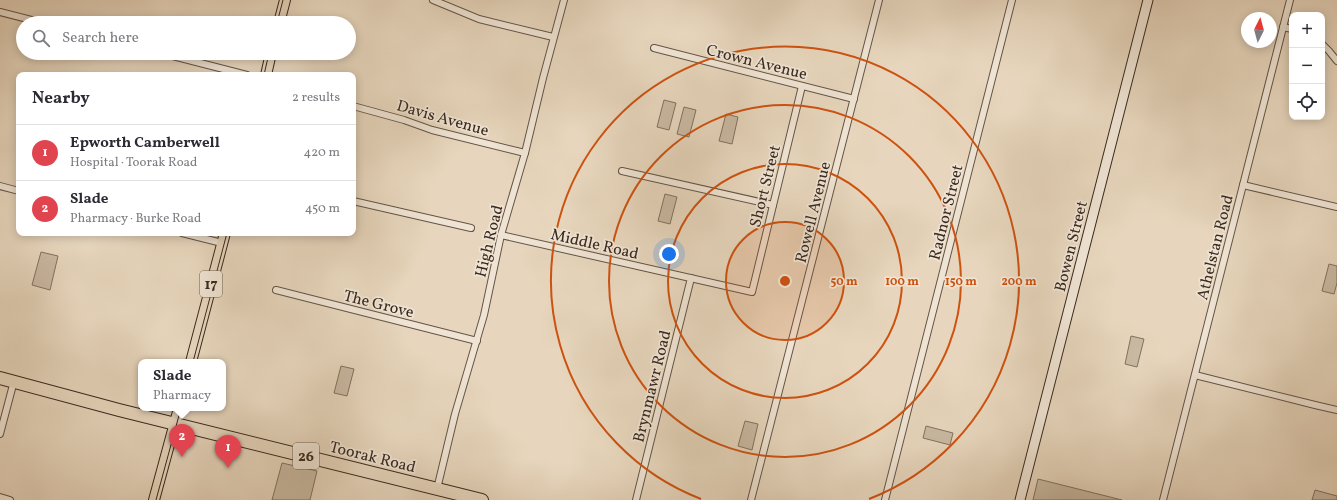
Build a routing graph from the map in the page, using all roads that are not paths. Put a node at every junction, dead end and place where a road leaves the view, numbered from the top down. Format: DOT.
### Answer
graph roads {
  1 [pos="285,0"];
  2 [pos="433,0"];
  3 [pos="564,0"];
  4 [pos="879,0"];
  5 [pos="1012,0"];
  6 [pos="1148,0"];
  7 [pos="1290,0"];
  8 [pos="0,12"];
  9 [pos="16,16"];
  10 [pos="281,16"];
  11 [pos="1283,27"];
  12 [pos="1289,28"];
  13 [pos="553,37"];
  14 [pos="1325,47"];
  15 [pos="654,48"];
  16 [pos="188,60"];
  17 [pos="269,60"];
  18 [pos="1337,61"];
  19 [pos="235,72"];
  20 [pos="267,72"];
  21 [pos="802,86"];
  22 [pos="854,99"];
  23 [pos="356,107"];
  24 [pos="525,153"];
  25 [pos="622,171"];
  26 [pos="0,186"];
  27 [pos="1243,186"];
  28 [pos="16,190"];
  29 [pos="356,202"];
  30 [pos="773,205"];
  31 [pos="1337,208"];
  32 [pos="471,228"];
  33 [pos="501,235"];
  34 [pos="194,236"];
  35 [pos="224,236"];
  36 [pos="222,243"];
  37 [pos="692,278"];
  38 [pos="276,290"];
  39 [pos="752,292"];
  40 [pos="477,341"];
  41 [pos="192,359"];
  42 [pos="1195,375"];
  43 [pos="0,378"];
  44 [pos="14,382"];
  45 [pos="1337,410"];
  46 [pos="178,411"];
  47 [pos="175,424"];
  48 [pos="0,434"];
  49 [pos="437,489"];
  50 [pos="0,497"];
  51 [pos="455,497"];
  52 [pos="10,500"];
  53 [pos="154,500"];
  54 [pos="482,500"];
  55 [pos="636,500"];
  56 [pos="751,500"];
  57 [pos="885,500"];
  58 [pos="1020,500"];
  59 [pos="1163,500"];
  1 -- 10 [label="main road"];
  2 -- 13 [label="street"];
  3 -- 13 [label="street, High Road"];
  4 -- 22 [label="street, Rowell Avenue"];
  5 -- 57 [label="street, Radnor Street"];
  6 -- 58 [label="street, Bowen Street"];
  7 -- 11 [label="street, Athelstan Road"];
  8 -- 9 [label="street"];
  11 -- 12 [label="street"];
  11 -- 27 [label="street, Athelstan Road"];
  13 -- 24 [label="street, High Road"];
  14 -- 18 [label="street"];
  15 -- 21 [label="street, Crown Avenue"];
  16 -- 19 [label="street"];
  17 -- 20 [label="main road"];
  21 -- 22 [label="street, Crown Avenue"];
  21 -- 30 [label="street, Short Street"];
  22 -- 56 [label="street, Rowell Avenue"];
  23 -- 24 [label="street, Davis Avenue"];
  24 -- 33 [label="street, High Road"];
  25 -- 30 [label="street"];
  26 -- 28 [label="street"];
  27 -- 31 [label="street"];
  27 -- 42 [label="street, Athelstan Road"];
  29 -- 32 [label="street"];
  30 -- 39 [label="street, Short Street"];
  33 -- 37 [label="street, Middle Road"];
  33 -- 40 [label="street, High Road"];
  34 -- 36 [label="street"];
  35 -- 36 [label="main road, 17"];
  36 -- 41 [label="main road, 17"];
  37 -- 39 [label="street, Middle Road"];
  37 -- 55 [label="street, Brynmawr Road"];
  38 -- 40 [label="street, The Grove"];
  40 -- 49 [label="street, High Road"];
  42 -- 45 [label="street"];
  42 -- 59 [label="street, Athelstan Road"];
  43 -- 44 [label="highway, Toorak Road / 26"];
  44 -- 47 [label="highway, Toorak Road / 26"];
  44 -- 48 [label="street"];
  46 -- 47 [label="main road"];
  47 -- 49 [label="highway, Toorak Road / 26"];
  47 -- 53 [label="main road"];
  49 -- 51 [label="highway, Toorak Road / 26"];
  50 -- 52 [label="street"];
  51 -- 54 [label="highway, Toorak Road / 26"];
}
